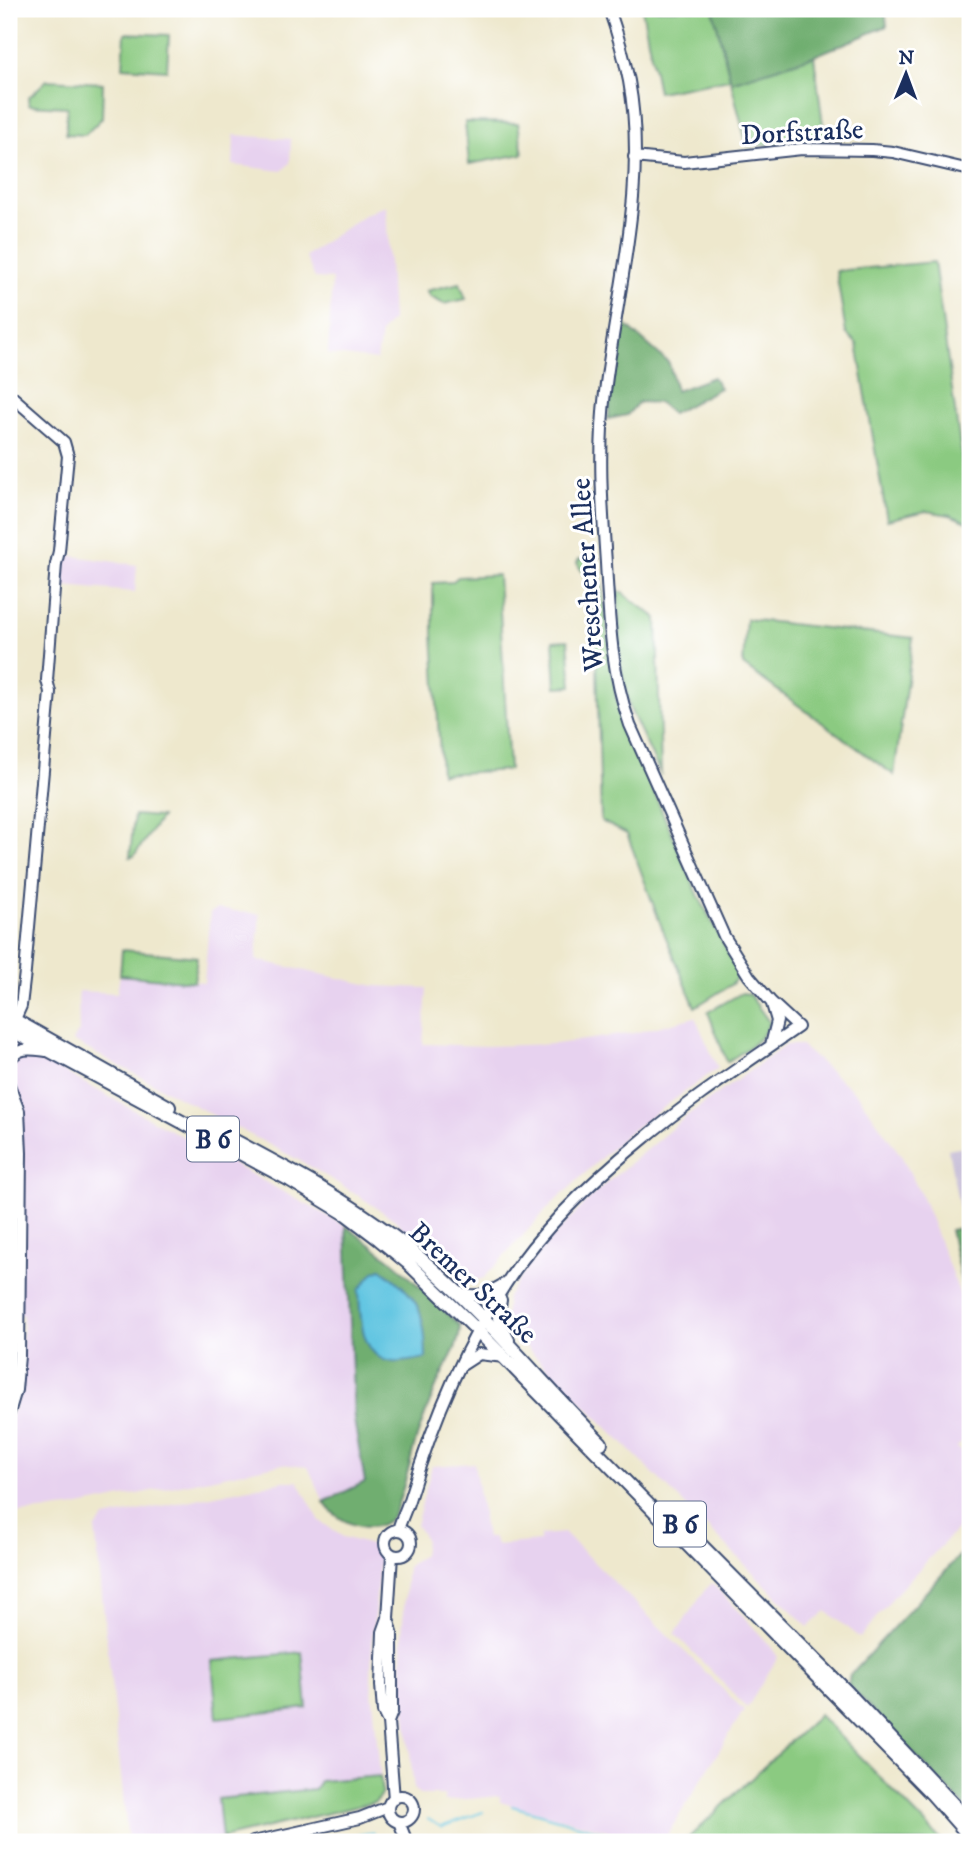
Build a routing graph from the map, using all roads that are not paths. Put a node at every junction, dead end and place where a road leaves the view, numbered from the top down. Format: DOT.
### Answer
graph roads {
  1 [pos="609,9"];
  2 [pos="635,157"];
  3 [pos="970,170"];
  4 [pos="9,394"];
  5 [pos="771,1002"];
  6 [pos="10,1025"];
  7 [pos="771,1045"];
  8 [pos="47,1052"];
  9 [pos="9,1061"];
  10 [pos="9,1085"];
  11 [pos="506,1283"];
  12 [pos="454,1290"];
  13 [pos="480,1325"];
  14 [pos="504,1357"];
  15 [pos="522,1360"];
  16 [pos="460,1367"];
  17 [pos="9,1413"];
  18 [pos="402,1531"];
  19 [pos="396,1555"];
  20 [pos="829,1682"];
  21 [pos="397,1810"];
  22 [pos="970,1822"];
  23 [pos="970,1837"];
  24 [pos="253,1842"];
  25 [pos="409,1842"];
  1 -- 2 [label="street, Wreschener Allee"];
  2 -- 3 [label="street, Dorfstraße"];
  2 -- 5 [label="street, Wreschener Allee"];
  4 -- 6 [label="street"];
  5 -- 7 [label="street"];
  5 -- 7 [label="street, Wreschener Allee"];
  6 -- 8 [label="main road, Bremer Straße / B 6"];
  6 -- 12 [label="main road, Bremer Straße / B 6"];
  7 -- 11 [label="street"];
  8 -- 9 [label="street"];
  8 -- 13 [label="main road, Bremer Straße / B 6"];
  10 -- 17 [label="street"];
  11 -- 12 [label="street"];
  11 -- 13 [label="street"];
  11 -- 15 [label="street"];
  12 -- 13 [label="main road, Bremer Straße / B 6"];
  13 -- 14 [label="main road, Bremer Straße / B 6"];
  13 -- 15 [label="main road, Bremer Straße / B 6"];
  13 -- 16 [label="street"];
  14 -- 16 [label="street"];
  14 -- 20 [label="main road, Bremer Straße / B 6"];
  15 -- 20 [label="main road, Bremer Straße / B 6"];
  16 -- 18 [label="street"];
  18 -- 19 [label="street"];
  18 -- 19 [label="street"];
  19 -- 21 [label="street"];
  20 -- 22 [label="main road, B 6"];
  20 -- 23 [label="main road, B 6"];
  21 -- 24 [label="street"];
  21 -- 25 [label="street"];
}
